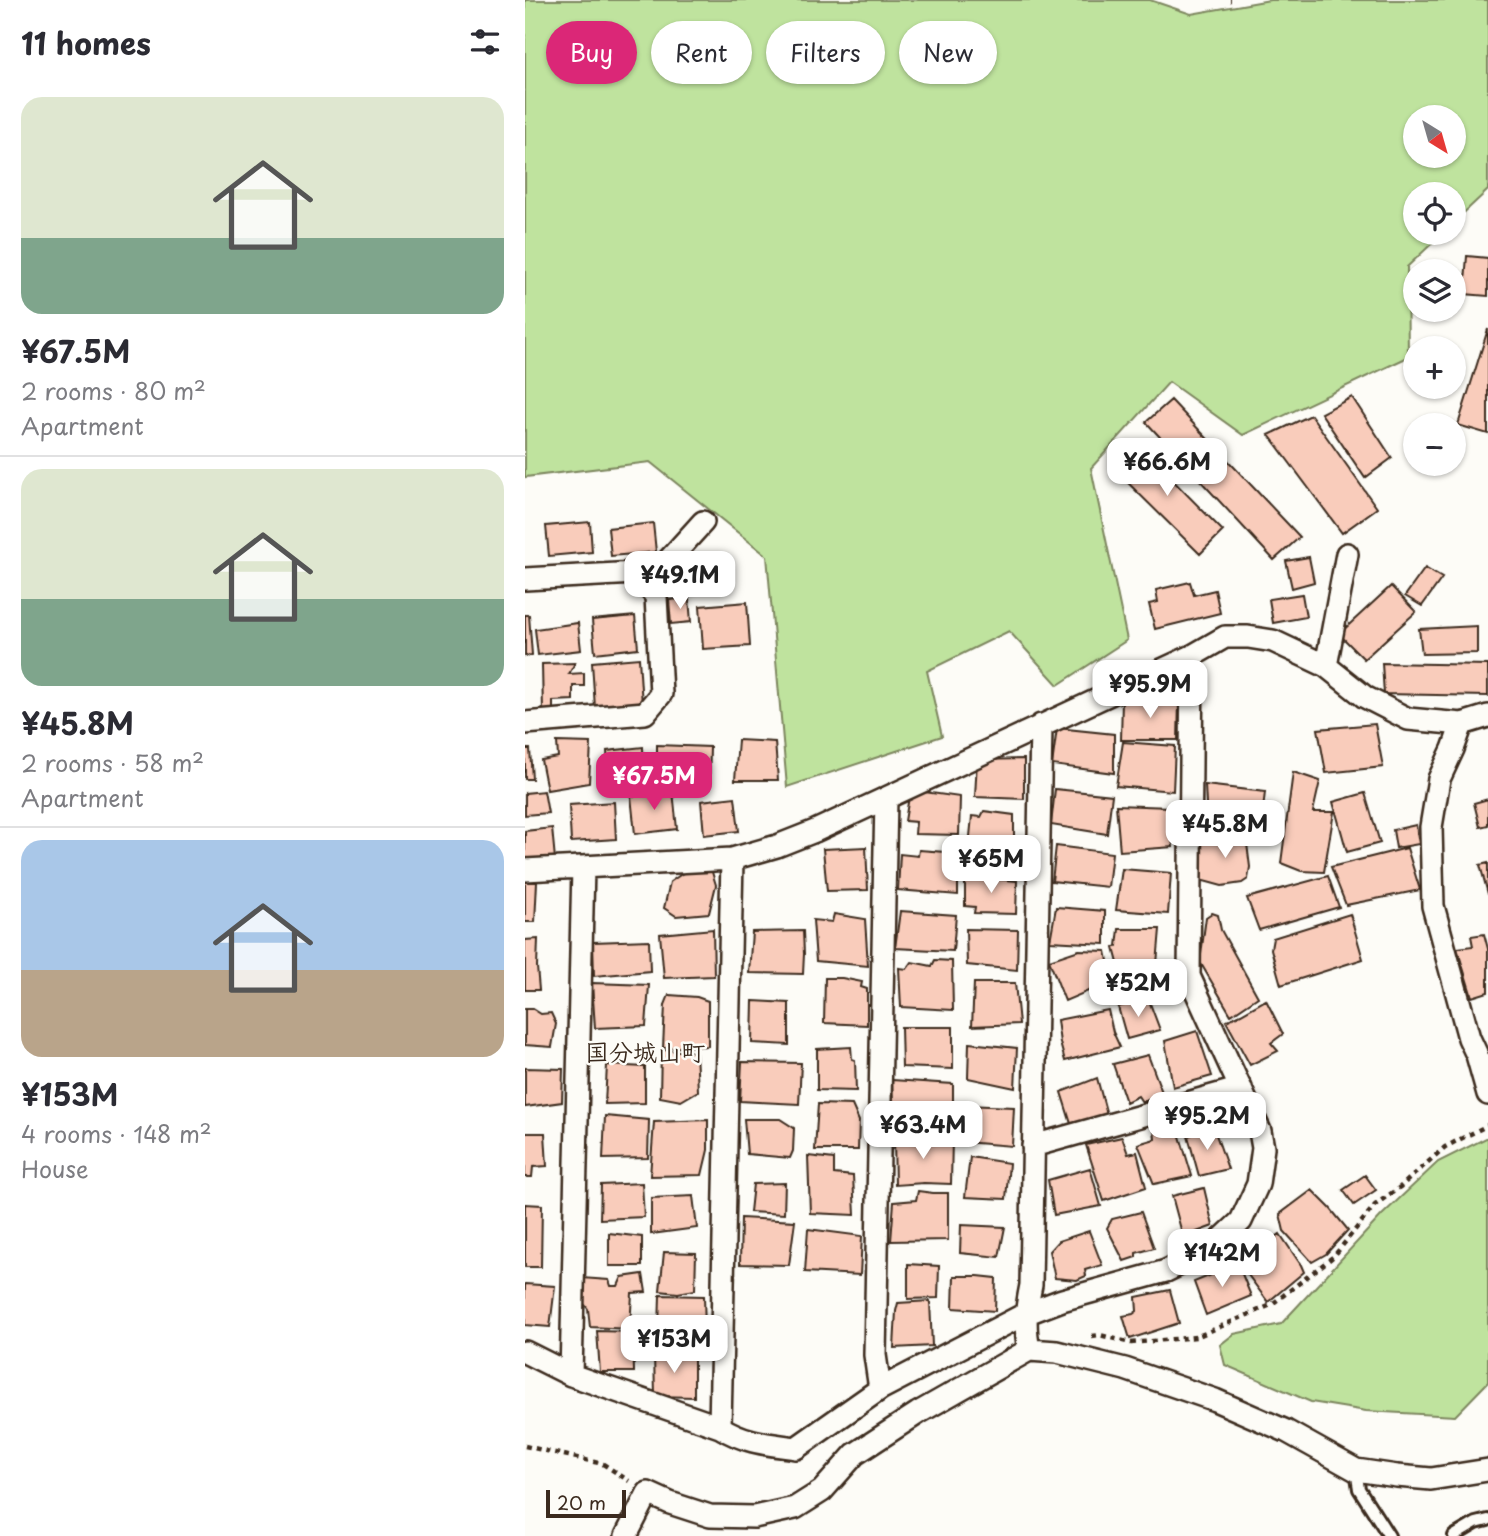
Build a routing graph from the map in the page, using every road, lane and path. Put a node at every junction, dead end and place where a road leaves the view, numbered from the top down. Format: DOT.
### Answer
graph roads {
  1 [pos="703,522"];
  2 [pos="1347,554"];
  3 [pos="525,579"];
  4 [pos="646,585"];
  5 [pos="1192,656"];
  6 [pos="1326,666"];
  7 [pos="1488,716"];
  8 [pos="525,723"];
  9 [pos="1462,724"];
  10 [pos="1041,725"];
  11 [pos="886,798"];
  12 [pos="732,859"];
  13 [pos="583,867"];
  14 [pos="525,870"];
  15 [pos="1241,1088"];
  16 [pos="1488,1094"];
  17 [pos="1488,1125"];
  18 [pos="1033,1146"];
  19 [pos="1025,1314"];
  20 [pos="1029,1350"];
  21 [pos="525,1352"];
  22 [pos="1064,1353"];
  23 [pos="571,1375"];
  24 [pos="880,1389"];
  25 [pos="720,1427"];
  26 [pos="525,1446"];
  27 [pos="1356,1470"];
  28 [pos="1488,1470"];
  29 [pos="648,1493"];
  30 [pos="1488,1520"];
  31 [pos="626,1536"];
  32 [pos="1389,1536"];
  33 [pos="1454,1536"];
  1 -- 4 [label="street"];
  2 -- 6 [label="street"];
  3 -- 4 [label="street"];
  4 -- 8 [label="street"];
  5 -- 6 [label="street"];
  5 -- 10 [label="street"];
  5 -- 15 [label="street"];
  6 -- 9 [label="street"];
  7 -- 9 [label="street"];
  9 -- 16 [label="street"];
  10 -- 11 [label="street"];
  10 -- 18 [label="street"];
  11 -- 12 [label="street"];
  11 -- 24 [label="street"];
  12 -- 13 [label="street"];
  12 -- 25 [label="street"];
  13 -- 14 [label="street"];
  13 -- 23 [label="street"];
  15 -- 18 [label="street"];
  15 -- 19 [label="street"];
  17 -- 22 [label="path"];
  18 -- 19 [label="street"];
  19 -- 20 [label="street"];
  19 -- 24 [label="street"];
  20 -- 22 [label="street"];
  20 -- 29 [label="street"];
  21 -- 23 [label="street"];
  22 -- 27 [label="street"];
  23 -- 25 [label="street"];
  24 -- 25 [label="street"];
  26 -- 29 [label="path"];
  27 -- 28 [label="street"];
  27 -- 32 [label="lane"];
  29 -- 31 [label="street"];
  30 -- 33 [label="lane"];
}
